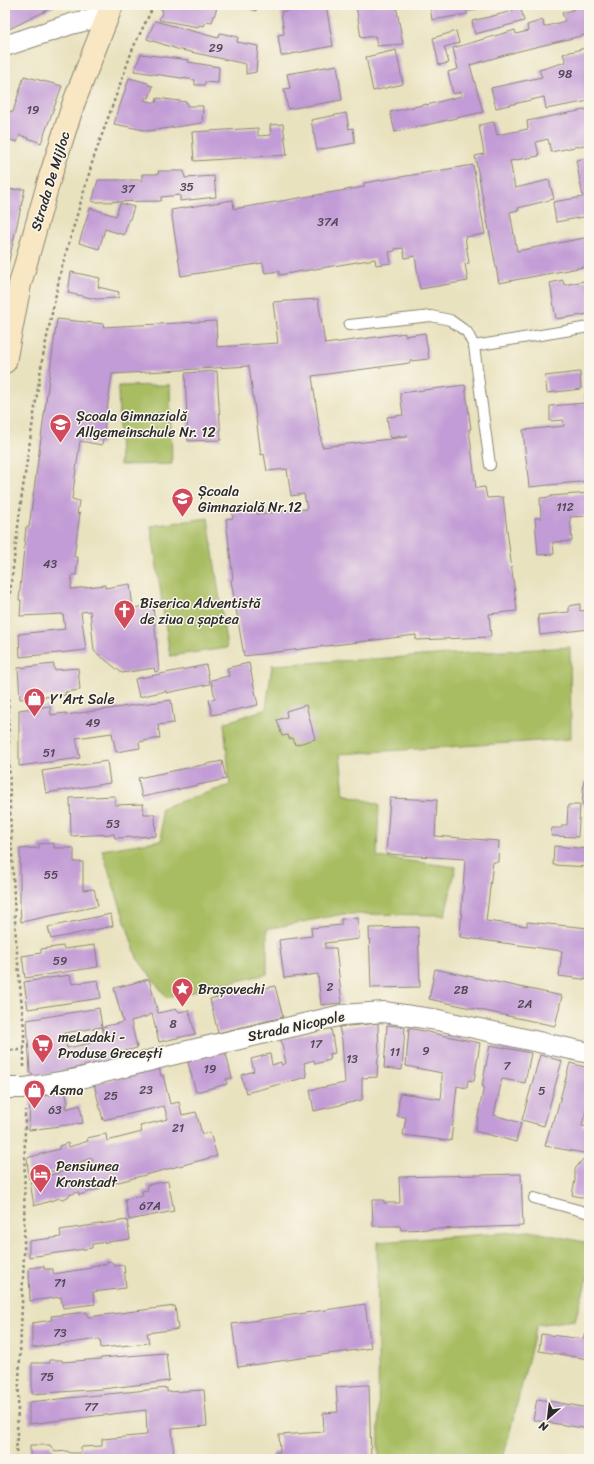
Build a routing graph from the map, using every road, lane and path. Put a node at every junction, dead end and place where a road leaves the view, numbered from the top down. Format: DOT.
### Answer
graph roads {
  1 [pos="154,5"];
  2 [pos="110,10"];
  3 [pos="5,46"];
  4 [pos="349,325"];
  5 [pos="589,327"];
  6 [pos="474,346"];
  7 [pos="5,362"];
  8 [pos="490,465"];
  9 [pos="5,1050"];
  10 [pos="24,1050"];
  11 [pos="589,1053"];
  12 [pos="15,1088"];
  13 [pos="534,1198"];
  14 [pos="589,1212"];
  15 [pos="16,1459"];
  1 -- 10 [label="path"];
  2 -- 3 [label="street"];
  2 -- 7 [label="main road, Strada De Mijloc"];
  4 -- 6 [label="lane"];
  5 -- 6 [label="lane"];
  6 -- 8 [label="lane"];
  9 -- 10 [label="path"];
  10 -- 12 [label="path"];
  11 -- 12 [label="street, Strada Nicopole"];
  12 -- 15 [label="path"];
  13 -- 14 [label="lane"];
}
